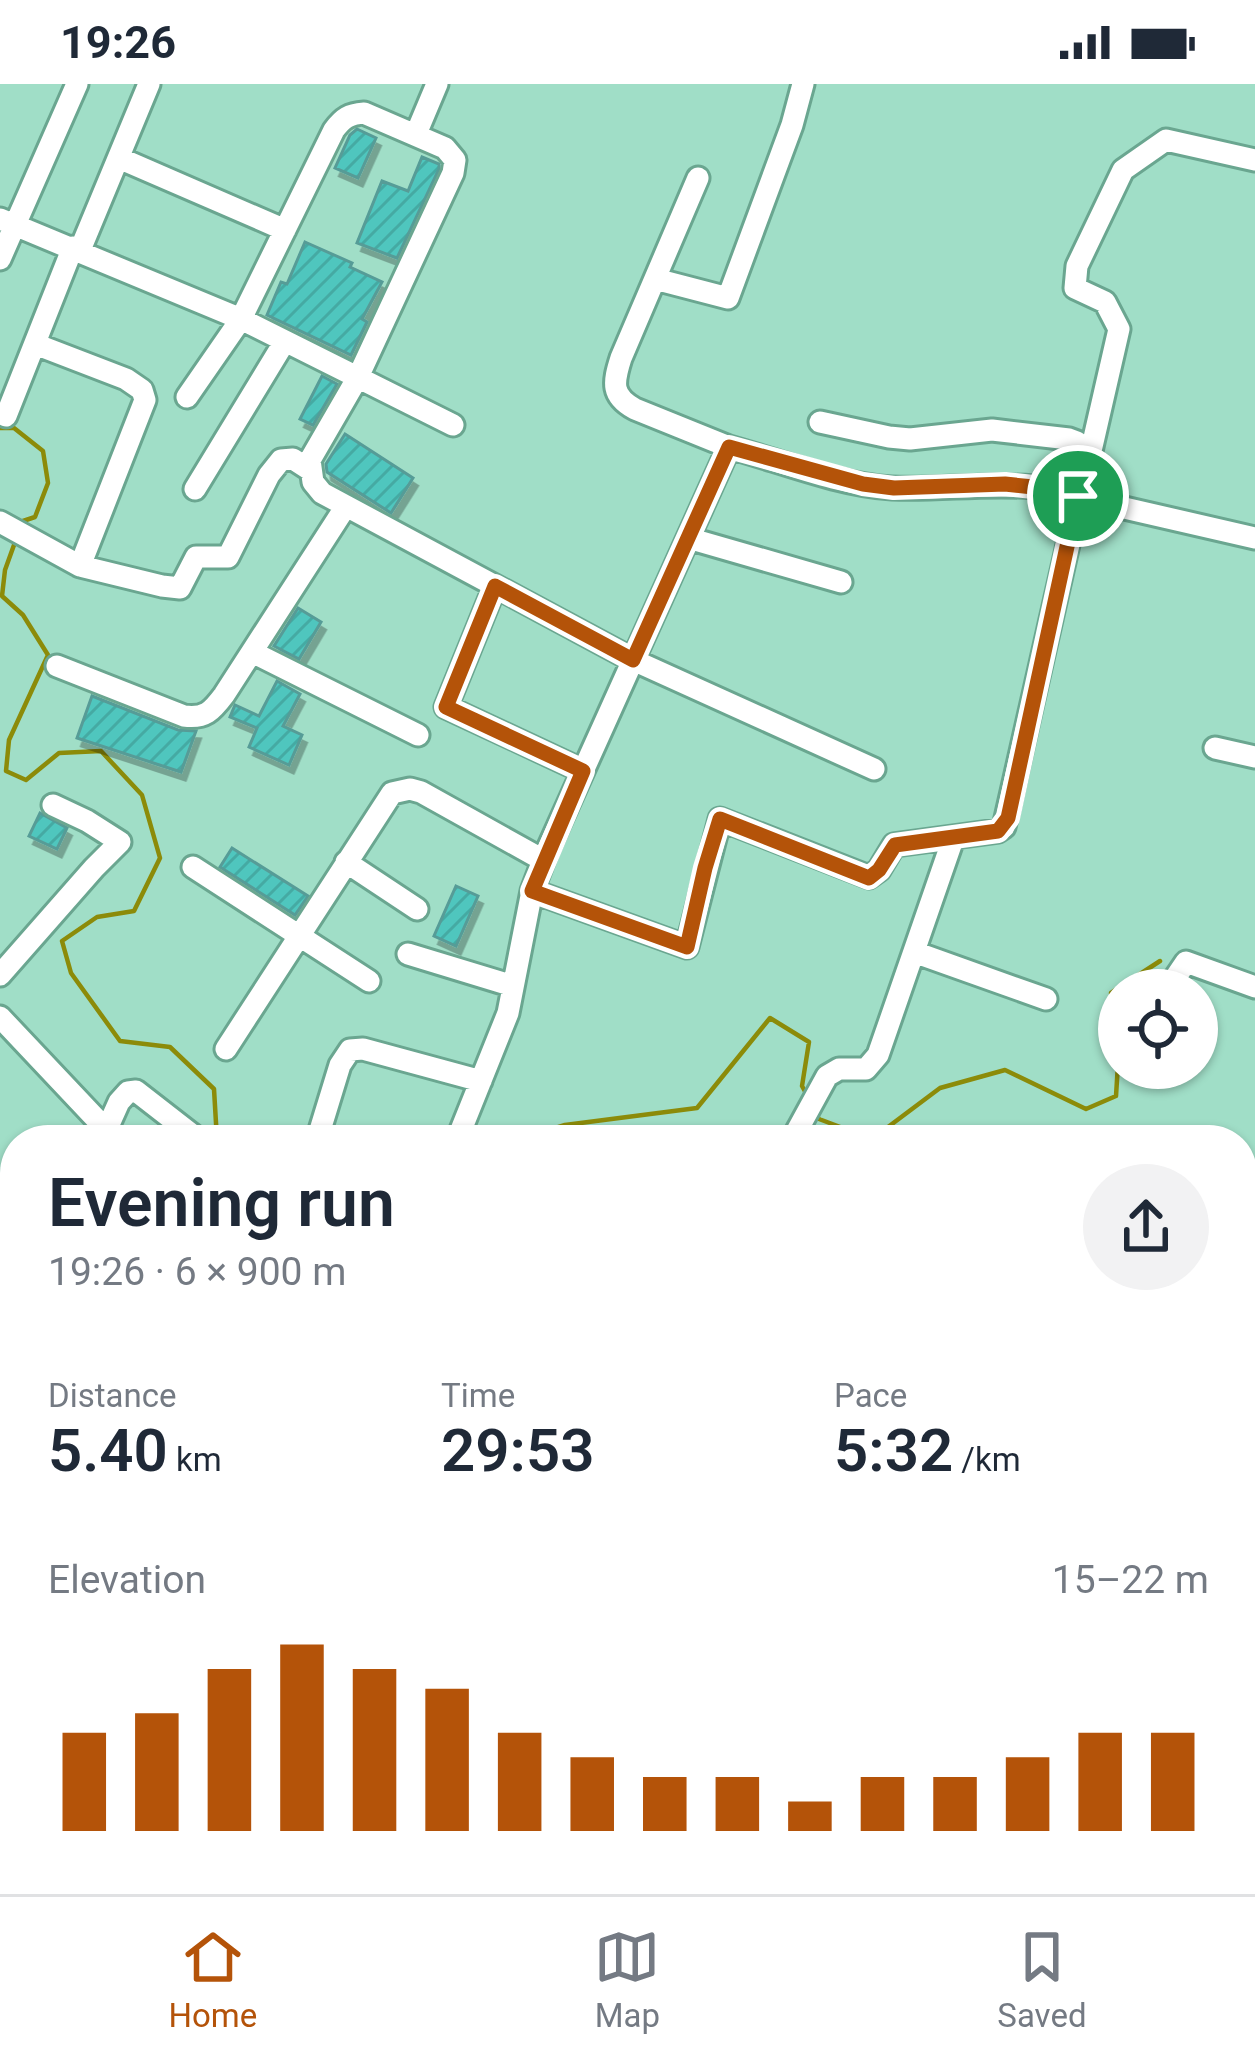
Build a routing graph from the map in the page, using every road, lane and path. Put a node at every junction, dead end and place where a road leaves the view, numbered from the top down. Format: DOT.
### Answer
graph roads {
  1 [pos="77,84"];
  2 [pos="149,84"];
  3 [pos="437,84"];
  4 [pos="802,84"];
  5 [pos="416,134"];
  6 [pos="118,158"];
  7 [pos="1255,160"];
  8 [pos="698,178"];
  9 [pos="7,222"];
  10 [pos="285,230"];
  11 [pos="77,249"];
  12 [pos="0,259"];
  13 [pos="655,279"];
  14 [pos="241,320"];
  15 [pos="285,341"];
  16 [pos="35,344"];
  17 [pos="358,376"];
  18 [pos="187,397"];
  19 [pos="6,416"];
  20 [pos="820,422"];
  21 [pos="453,425"];
  22 [pos="729,447"];
  23 [pos="1091,451"];
  24 [pos="310,470"];
  25 [pos="195,489"];
  26 [pos="1078,496"];
  27 [pos="346,506"];
  28 [pos="3,524"];
  29 [pos="688,538"];
  30 [pos="1255,538"];
  31 [pos="0,549"];
  32 [pos="80,566"];
  33 [pos="841,582"];
  34 [pos="495,586"];
  35 [pos="252,652"];
  36 [pos="633,660"];
  37 [pos="57,666"];
  38 [pos="418,735"];
  39 [pos="1215,748"];
  40 [pos="1255,757"];
  41 [pos="874,769"];
  42 [pos="583,771"];
  43 [pos="53,805"];
  44 [pos="953,839"];
  45 [pos="544,860"];
  46 [pos="346,862"];
  47 [pos="193,867"];
  48 [pos="532,891"];
  49 [pos="417,909"];
  50 [pos="297,936"];
  51 [pos="914,952"];
  52 [pos="408,954"];
  53 [pos="1218,974"];
  54 [pos="0,975"];
  55 [pos="370,981"];
  56 [pos="513,986"];
  57 [pos="1255,987"];
  58 [pos="1046,998"];
  59 [pos="0,1017"];
  60 [pos="226,1049"];
  61 [pos="482,1081"];
  62 [pos="97,1125"];
  63 [pos="112,1125"];
  64 [pos="180,1125"];
  65 [pos="322,1125"];
  66 [pos="463,1125"];
  67 [pos="800,1125"];
  1 -- 9 [label="street"];
  2 -- 6 [label="street"];
  3 -- 5 [label="street"];
  4 -- 13 [label="street"];
  5 -- 10 [label="street"];
  5 -- 17 [label="street"];
  6 -- 10 [label="street"];
  6 -- 11 [label="street"];
  7 -- 23 [label="street"];
  8 -- 13 [label="street"];
  9 -- 11 [label="street"];
  9 -- 12 [label="street"];
  10 -- 14 [label="street"];
  11 -- 14 [label="street"];
  11 -- 16 [label="street"];
  13 -- 22 [label="street"];
  14 -- 15 [label="street"];
  14 -- 18 [label="street"];
  15 -- 17 [label="street"];
  15 -- 25 [label="street"];
  16 -- 19 [label="street"];
  16 -- 32 [label="street"];
  17 -- 21 [label="street"];
  17 -- 24 [label="street"];
  20 -- 26 [label="street"];
  22 -- 26 [label="street"];
  22 -- 29 [label="street"];
  24 -- 27 [label="street"];
  24 -- 32 [label="street"];
  26 -- 30 [label="street"];
  26 -- 44 [label="street"];
  27 -- 34 [label="street"];
  27 -- 35 [label="street"];
  28 -- 31 [label="street"];
  28 -- 32 [label="street"];
  29 -- 33 [label="street"];
  29 -- 36 [label="street"];
  34 -- 36 [label="street"];
  34 -- 42 [label="street"];
  35 -- 37 [label="street"];
  35 -- 38 [label="street"];
  36 -- 41 [label="street"];
  36 -- 42 [label="street"];
  39 -- 40 [label="street"];
  42 -- 45 [label="street"];
  43 -- 54 [label="street"];
  44 -- 48 [label="street"];
  44 -- 51 [label="street"];
  45 -- 46 [label="street"];
  45 -- 48 [label="street"];
  46 -- 49 [label="street"];
  46 -- 50 [label="street"];
  47 -- 50 [label="street"];
  48 -- 56 [label="street"];
  50 -- 55 [label="street"];
  50 -- 60 [label="street"];
  51 -- 58 [label="street"];
  51 -- 67 [label="street"];
  52 -- 56 [label="street"];
  53 -- 57 [label="street"];
  56 -- 61 [label="street"];
  59 -- 62 [label="street"];
  61 -- 65 [label="street"];
  61 -- 66 [label="street"];
  63 -- 64 [label="street"];
}
